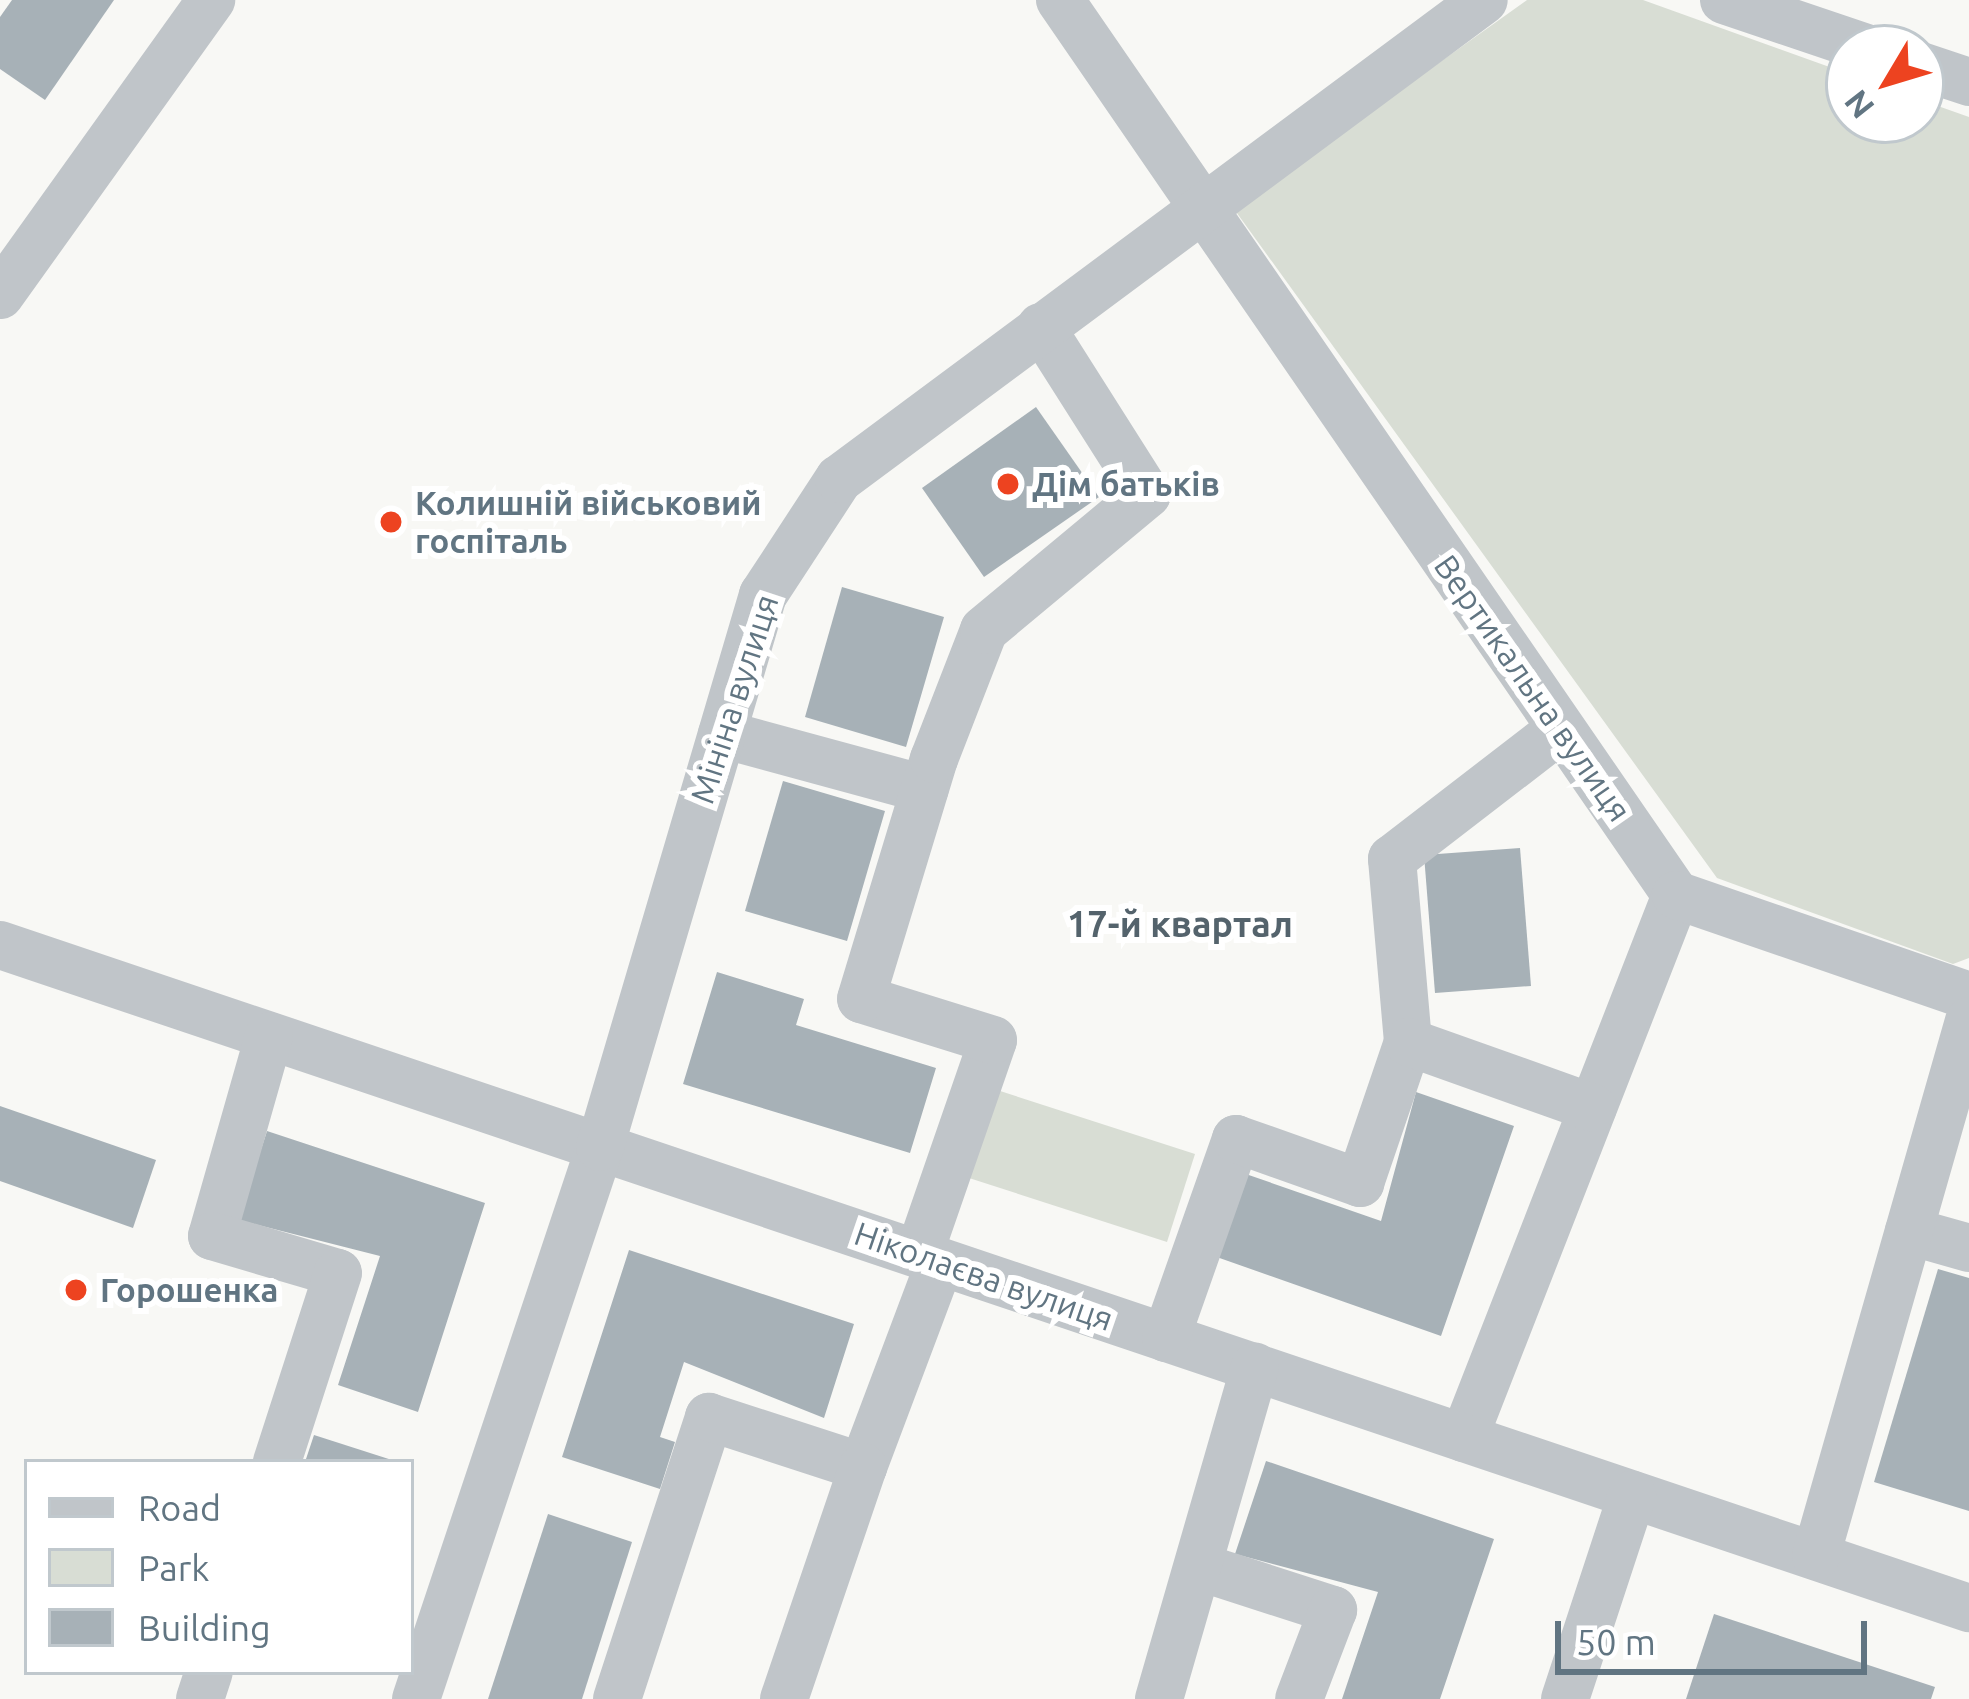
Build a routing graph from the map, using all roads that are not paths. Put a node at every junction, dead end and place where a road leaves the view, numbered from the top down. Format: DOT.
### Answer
graph roads {
  1 [pos="211,0"];
  2 [pos="1060,0"];
  3 [pos="1484,0"];
  4 [pos="1724,0"];
  5 [pos="1825,34"];
  6 [pos="1199,207"];
  7 [pos="0,295"];
  8 [pos="1041,327"];
  9 [pos="1561,729"];
  10 [pos="722,734"];
  11 [pos="925,789"];
  12 [pos="1676,895"];
  13 [pos="0,945"];
  14 [pos="1969,996"];
  15 [pos="1969,1021"];
  16 [pos="269,1036"];
  17 [pos="1408,1042"];
  18 [pos="1593,1108"];
  19 [pos="600,1147"];
  20 [pos="1909,1231"];
  21 [pos="1969,1248"];
  22 [pos="929,1258"];
  23 [pos="1166,1338"];
  24 [pos="1255,1367"];
  25 [pos="1464,1438"];
  26 [pos="278,1459"];
  27 [pos="863,1467"];
  28 [pos="1632,1495"];
  29 [pos="1816,1556"];
  30 [pos="1200,1567"];
  31 [pos="1969,1608"];
  32 [pos="416,1699"];
  33 [pos="617,1699"];
  34 [pos="784,1699"];
  35 [pos="1160,1699"];
  36 [pos="1300,1699"];
  37 [pos="1565,1699"];
  1 -- 7 [label="street"];
  2 -- 6 [label="street, Вертикальна вулиця"];
  3 -- 6 [label="street, Мініна вулиця"];
  4 -- 5 [label="street"];
  6 -- 8 [label="street, Мініна вулиця"];
  6 -- 9 [label="street, Вертикальна вулиця"];
  8 -- 10 [label="street, Мініна вулиця"];
  8 -- 11 [label="street"];
  9 -- 12 [label="street, Вертикальна вулиця"];
  9 -- 17 [label="street"];
  10 -- 11 [label="street"];
  10 -- 19 [label="street, Мініна вулиця"];
  11 -- 22 [label="street"];
  12 -- 14 [label="street"];
  12 -- 18 [label="street"];
  13 -- 16 [label="street, Ніколаєва вулиця"];
  15 -- 20 [label="street"];
  16 -- 19 [label="street, Ніколаєва вулиця"];
  16 -- 26 [label="street"];
  17 -- 18 [label="street"];
  17 -- 23 [label="street"];
  18 -- 25 [label="street"];
  19 -- 22 [label="street, Ніколаєва вулиця"];
  19 -- 32 [label="street, Мініна вулиця"];
  20 -- 21 [label="street"];
  20 -- 29 [label="street"];
  22 -- 23 [label="street, Ніколаєва вулиця"];
  22 -- 27 [label="street"];
  23 -- 24 [label="street, Ніколаєва вулиця"];
  24 -- 25 [label="street, Ніколаєва вулиця"];
  24 -- 30 [label="street"];
  25 -- 28 [label="street, Ніколаєва вулиця"];
  27 -- 33 [label="street"];
  27 -- 34 [label="street"];
  28 -- 29 [label="street, Ніколаєва вулиця"];
  28 -- 37 [label="street"];
  29 -- 31 [label="street, Ніколаєва вулиця"];
  30 -- 35 [label="street"];
  30 -- 36 [label="street"];
}
